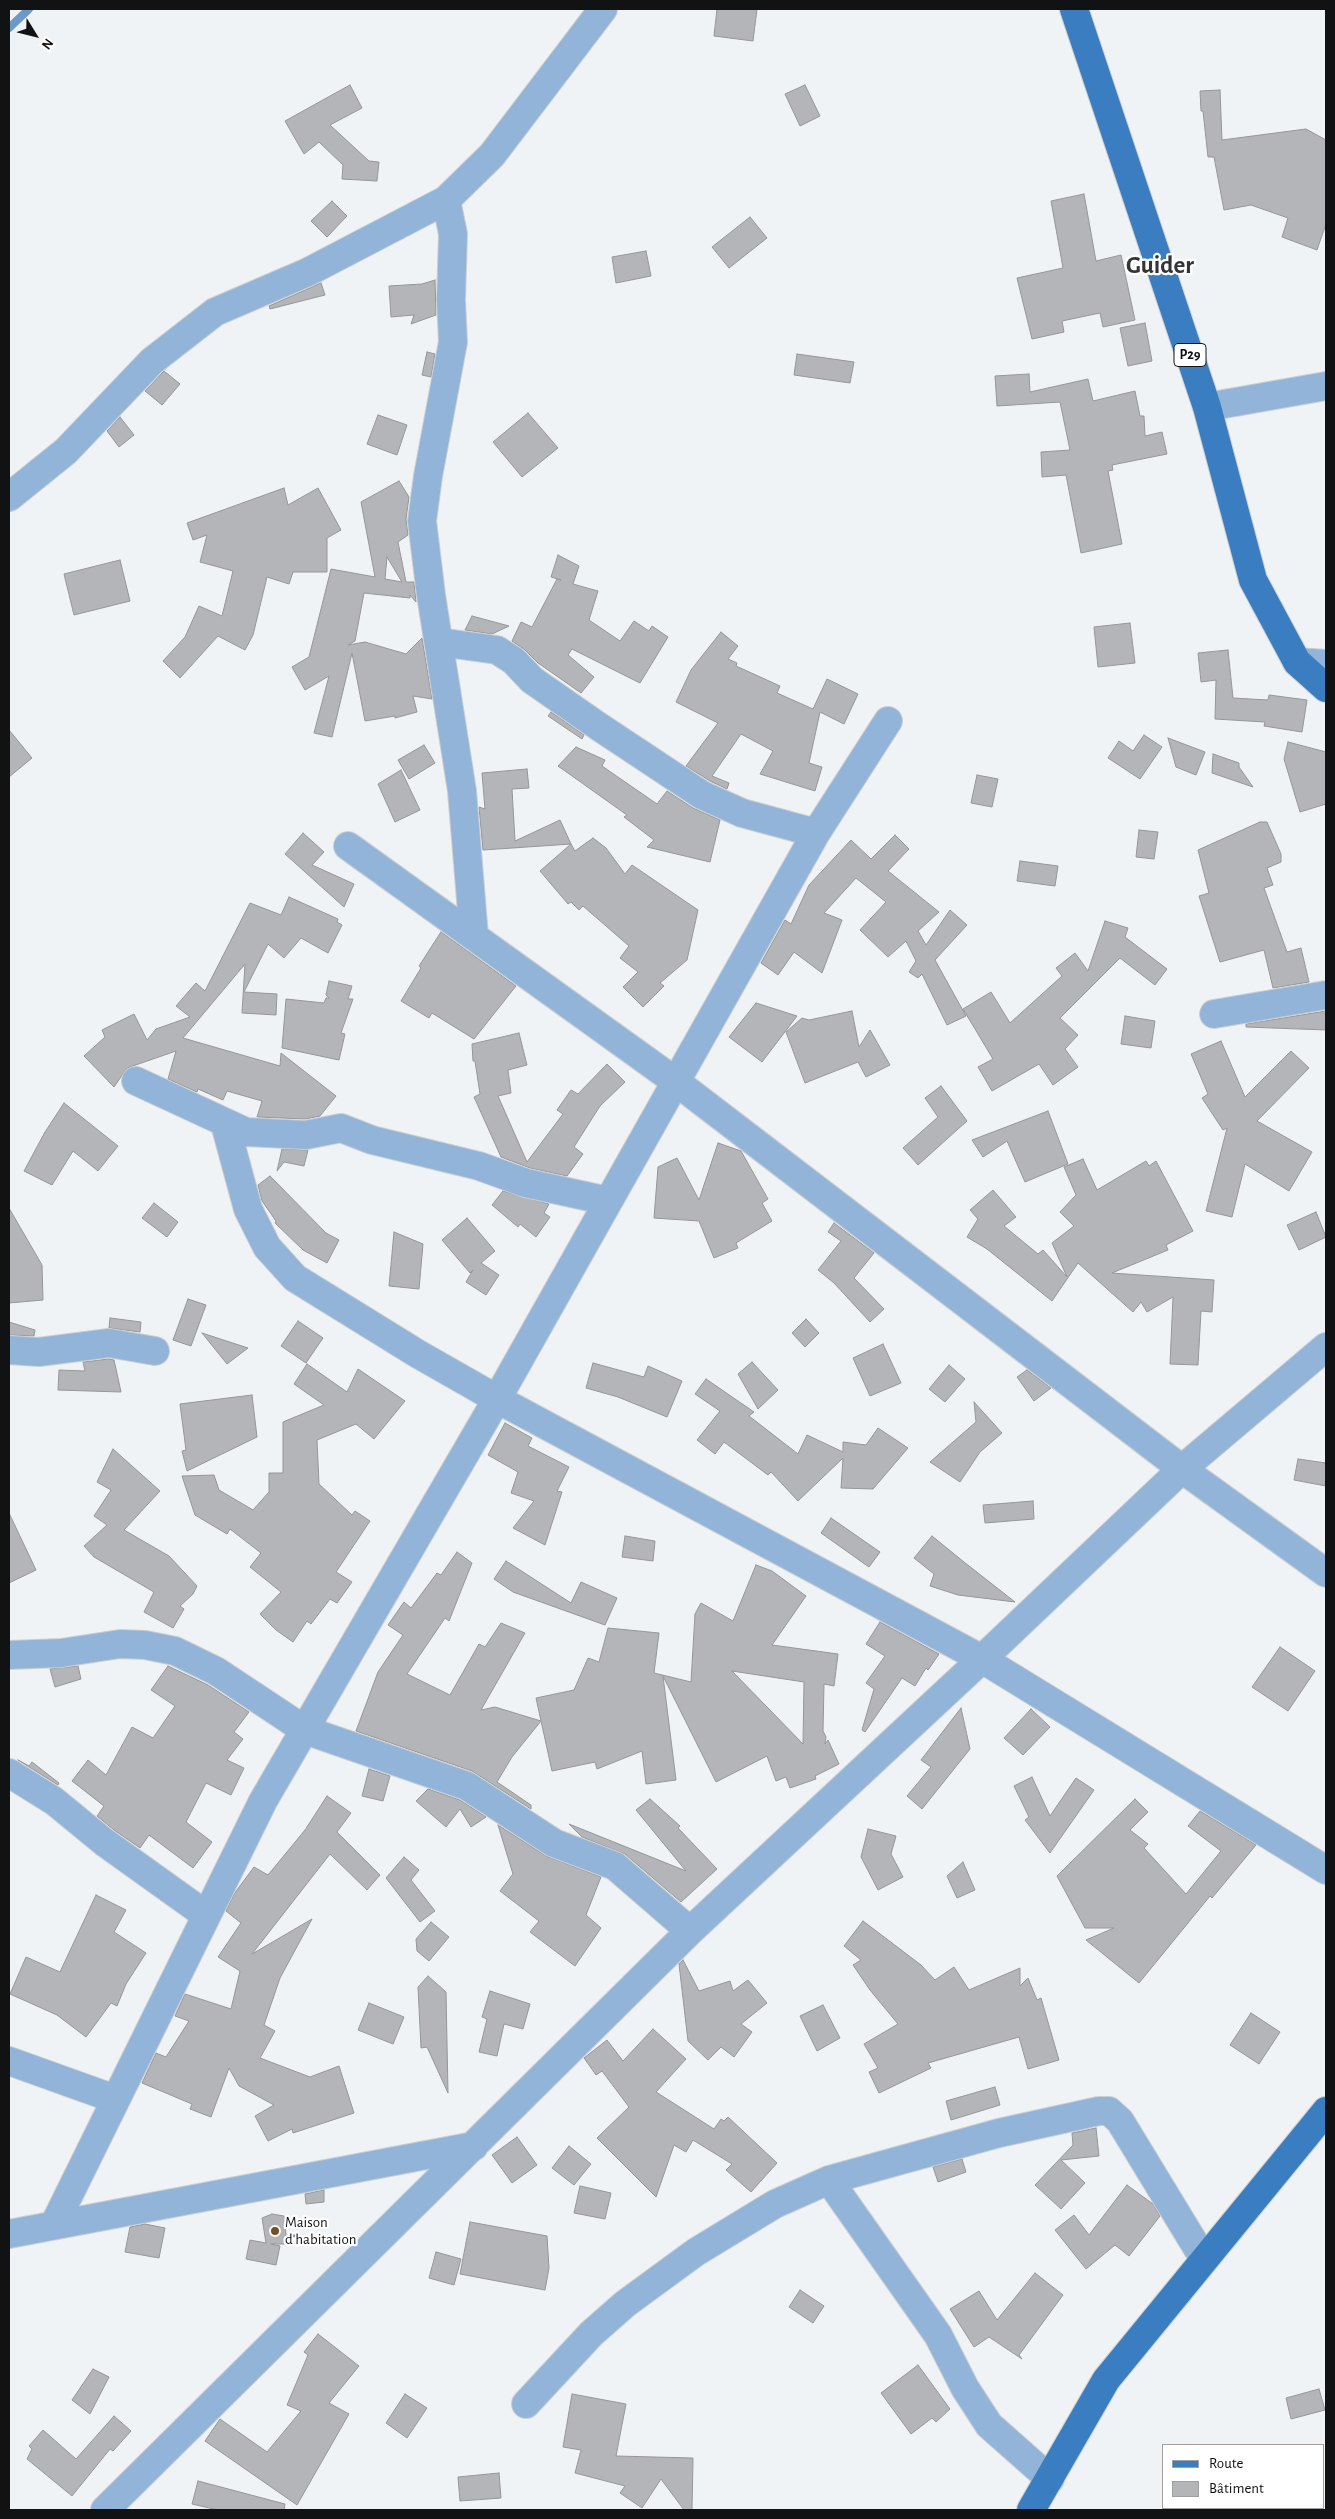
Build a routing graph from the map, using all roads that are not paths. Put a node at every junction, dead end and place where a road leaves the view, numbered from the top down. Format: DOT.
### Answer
graph roads {
  1 [pos="603,9"];
  2 [pos="1074,9"];
  3 [pos="446,200"];
  4 [pos="1326,386"];
  5 [pos="1207,407"];
  6 [pos="9,497"];
  7 [pos="439,642"];
  8 [pos="1297,662"];
  9 [pos="1326,664"];
  10 [pos="1326,688"];
  11 [pos="888,720"];
  12 [pos="816,833"];
  13 [pos="348,846"];
  14 [pos="474,936"];
  15 [pos="1326,994"];
  16 [pos="1214,1014"];
  17 [pos="136,1081"];
  18 [pos="675,1081"];
  19 [pos="225,1124"];
  20 [pos="608,1201"];
  21 [pos="1326,1347"];
  22 [pos="9,1350"];
  23 [pos="155,1351"];
  24 [pos="497,1399"];
  25 [pos="1182,1469"];
  26 [pos="1326,1572"];
  27 [pos="9,1655"];
  28 [pos="982,1659"];
  29 [pos="305,1730"];
  30 [pos="9,1772"];
  31 [pos="1326,1870"];
  32 [pos="206,1915"];
  33 [pos="690,1930"];
  34 [pos="9,2062"];
  35 [pos="115,2099"];
  36 [pos="1326,2111"];
  37 [pos="474,2146"];
  38 [pos="829,2180"];
  39 [pos="54,2225"];
  40 [pos="9,2234"];
  41 [pos="1204,2258"];
  42 [pos="526,2404"];
  43 [pos="1050,2479"];
  44 [pos="105,2510"];
  45 [pos="1031,2510"];
  1 -- 3 [label="street"];
  2 -- 5 [label="main road, P29"];
  3 -- 6 [label="street"];
  3 -- 7 [label="street"];
  4 -- 5 [label="street"];
  5 -- 8 [label="main road, P29"];
  7 -- 12 [label="street"];
  7 -- 14 [label="street"];
  8 -- 9 [label="street"];
  8 -- 10 [label="main road, P29"];
  11 -- 12 [label="street"];
  12 -- 18 [label="street"];
  13 -- 14 [label="street"];
  14 -- 18 [label="street"];
  15 -- 16 [label="street"];
  17 -- 19 [label="street"];
  18 -- 20 [label="street"];
  18 -- 25 [label="street"];
  19 -- 20 [label="street"];
  19 -- 24 [label="street"];
  20 -- 24 [label="street"];
  21 -- 25 [label="street"];
  22 -- 23 [label="street"];
  24 -- 28 [label="street"];
  24 -- 29 [label="street"];
  25 -- 26 [label="street"];
  25 -- 28 [label="street"];
  27 -- 29 [label="street"];
  28 -- 31 [label="street"];
  28 -- 33 [label="street"];
  29 -- 32 [label="street"];
  29 -- 33 [label="street"];
  30 -- 32 [label="street"];
  32 -- 35 [label="street"];
  33 -- 37 [label="street"];
  34 -- 35 [label="street"];
  35 -- 39 [label="street"];
  36 -- 41 [label="main road"];
  37 -- 39 [label="street"];
  37 -- 44 [label="street"];
  38 -- 41 [label="street"];
  38 -- 42 [label="street"];
  38 -- 43 [label="street"];
  39 -- 40 [label="street"];
  41 -- 43 [label="main road"];
  43 -- 45 [label="main road"];
}
